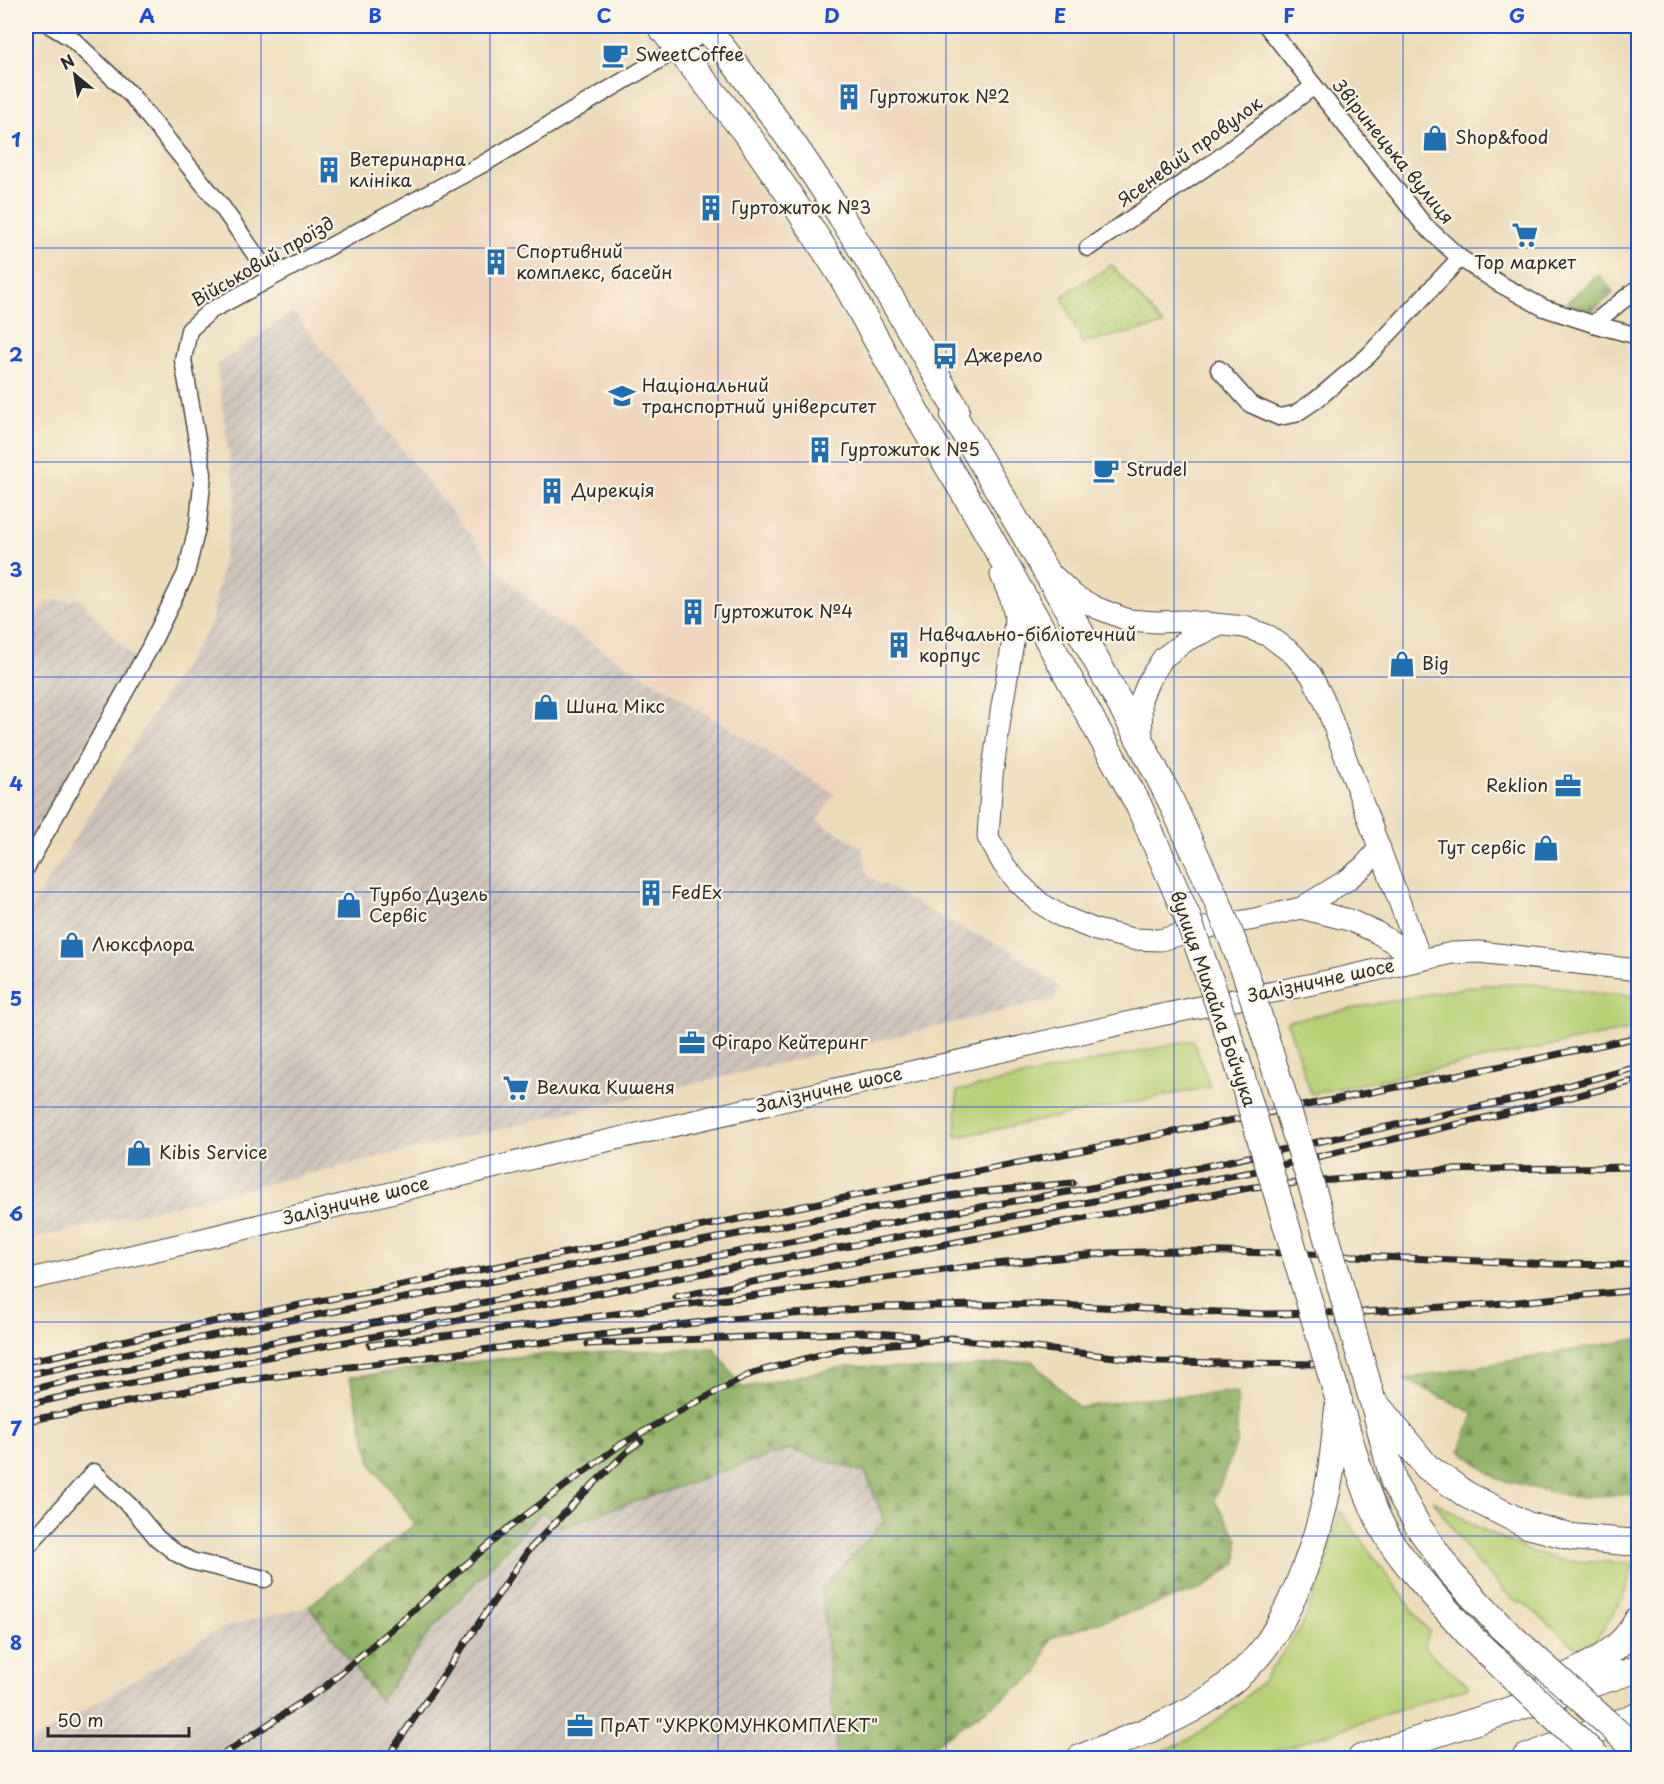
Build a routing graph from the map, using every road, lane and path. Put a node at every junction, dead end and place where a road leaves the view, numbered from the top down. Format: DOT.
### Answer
graph roads {
  1 [pos="51,26"];
  2 [pos="660,26"];
  3 [pos="1267,26"];
  4 [pos="706,28"];
  5 [pos="680,48"];
  6 [pos="1314,86"];
  7 [pos="1088,248"];
  8 [pos="1460,258"];
  9 [pos="271,277"];
  10 [pos="1638,288"];
  11 [pos="1593,324"];
  12 [pos="1638,336"];
  13 [pos="1219,369"];
  14 [pos="975,511"];
  15 [pos="1044,566"];
  16 [pos="1222,625"];
  17 [pos="1142,744"];
  18 [pos="1380,848"];
  19 [pos="26,868"];
  20 [pos="1301,908"];
  21 [pos="1421,960"];
  22 [pos="1638,970"];
  23 [pos="26,1280"];
  24 [pos="1372,1399"];
  25 [pos="1339,1401"];
  26 [pos="1638,1542"];
  27 [pos="26,1548"];
  28 [pos="265,1580"];
  29 [pos="1638,1619"];
  30 [pos="1638,1670"];
  31 [pos="1638,1715"];
  32 [pos="1446,1731"];
  33 [pos="1638,1732"];
  34 [pos="1638,1751"];
  35 [pos="1080,1758"];
  36 [pos="1361,1758"];
  37 [pos="1526,1758"];
  38 [pos="1598,1758"];
  1 -- 9 [label="street"];
  2 -- 5 [label="main road, вулиця Михайла Бойчука"];
  3 -- 6 [label="street, Звіринецька вулиця"];
  4 -- 5 [label="street, Військовий проїзд"];
  4 -- 15 [label="main road, вулиця Михайла Бойчука"];
  5 -- 9 [label="street, Військовий проїзд"];
  5 -- 14 [label="main road, вулиця Михайла Бойчука"];
  6 -- 7 [label="street, Ясеневий провулок"];
  6 -- 8 [label="street, Звіринецька вулиця"];
  8 -- 11 [label="street, Звіринецька вулиця"];
  8 -- 13 [label="street"];
  9 -- 19 [label="street, Військовий проїзд"];
  10 -- 11 [label="street"];
  11 -- 12 [label="street, Звіринецька вулиця"];
  14 -- 20 [label="street"];
  14 -- 25 [label="main road, вулиця Михайла Бойчука, bridge"];
  15 -- 16 [label="street"];
  15 -- 17 [label="main road, вулиця Михайла Бойчука"];
  16 -- 17 [label="street"];
  16 -- 18 [label="street"];
  17 -- 24 [label="main road, вулиця Михайла Бойчука, bridge"];
  18 -- 20 [label="street"];
  18 -- 21 [label="street"];
  20 -- 21 [label="street"];
  21 -- 22 [label="street, Залізничне шосе"];
  21 -- 23 [label="street, Залізничне шосе"];
  24 -- 26 [label="main road"];
  24 -- 34 [label="main road, вулиця Михайла Бойчука, bridge"];
  25 -- 35 [label="main road"];
  25 -- 38 [label="main road, вулиця Михайла Бойчука, bridge"];
  27 -- 28 [label="street"];
  29 -- 32 [label="main road"];
  30 -- 32 [label="main road"];
  31 -- 37 [label="main road"];
  32 -- 36 [label="main road"];
  33 -- 37 [label="main road"];
}
